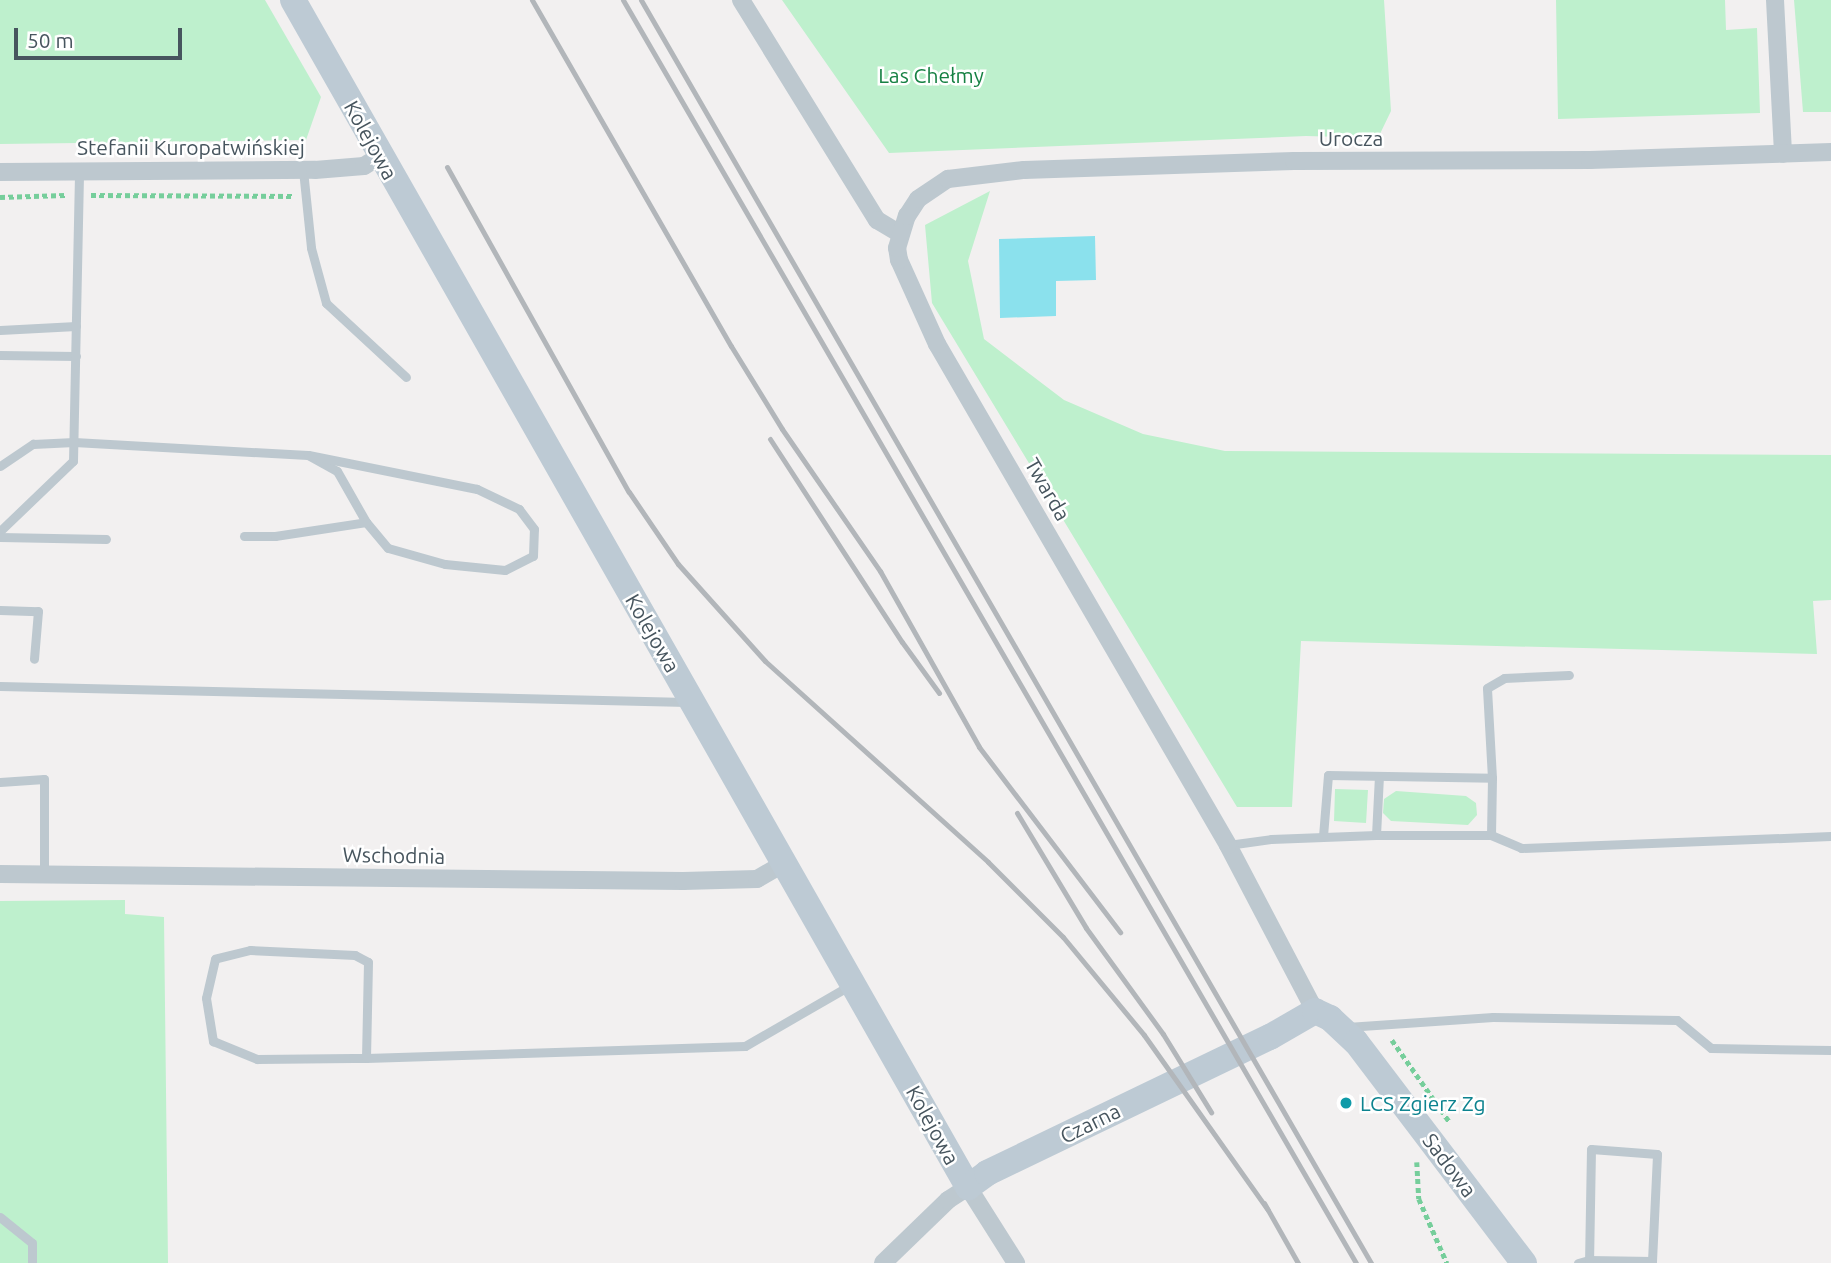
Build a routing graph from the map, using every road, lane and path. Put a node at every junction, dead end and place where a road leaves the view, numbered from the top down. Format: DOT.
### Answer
graph roads {
  1 [pos="293,0"];
  2 [pos="741,0"];
  3 [pos="1775,0"];
  4 [pos="1831,152"];
  5 [pos="1783,154"];
  6 [pos="380,156"];
  7 [pos="303,170"];
  8 [pos="79,171"];
  9 [pos="0,172"];
  10 [pos="79,195"];
  11 [pos="305,195"];
  12 [pos="0,197"];
  13 [pos="900,234"];
  14 [pos="76,326"];
  15 [pos="0,330"];
  16 [pos="0,355"];
  17 [pos="76,356"];
  18 [pos="407,377"];
  19 [pos="74,442"];
  20 [pos="0,466"];
  21 [pos="340,466"];
  22 [pos="366,522"];
  23 [pos="0,531"];
  24 [pos="244,536"];
  25 [pos="0,537"];
  26 [pos="106,539"];
  27 [pos="0,610"];
  28 [pos="34,659"];
  29 [pos="1569,675"];
  30 [pos="0,686"];
  31 [pos="692,702"];
  32 [pos="1379,776"];
  33 [pos="1492,778"];
  34 [pos="0,782"];
  35 [pos="1376,835"];
  36 [pos="1492,835"];
  37 [pos="1323,836"];
  38 [pos="1831,836"];
  39 [pos="1228,845"];
  40 [pos="783,864"];
  41 [pos="0,874"];
  42 [pos="44,874"];
  43 [pos="853,983"];
  44 [pos="1315,1011"];
  45 [pos="1341,1027"];
  46 [pos="1831,1050"];
  47 [pos="366,1058"];
  48 [pos="1427,1136"];
  49 [pos="968,1187"];
  50 [pos="0,1217"];
  51 [pos="1589,1260"];
  52 [pos="32,1263"];
  53 [pos="883,1263"];
  54 [pos="1016,1263"];
  55 [pos="1447,1263"];
  56 [pos="1524,1263"];
  57 [pos="1578,1263"];
  1 -- 6 [label="street, Kolejowa"];
  2 -- 13 [label="street"];
  3 -- 5 [label="street"];
  4 -- 5 [label="street, Urocza"];
  5 -- 13 [label="street, Urocza"];
  6 -- 7 [label="street, Stefanii Kuropatwińskiej"];
  6 -- 31 [label="street, Kolejowa"];
  7 -- 8 [label="street, Stefanii Kuropatwińskiej"];
  7 -- 11 [label="lane"];
  8 -- 9 [label="street, Stefanii Kuropatwińskiej"];
  8 -- 10 [label="lane"];
  10 -- 11 [label="path"];
  10 -- 12 [label="path"];
  10 -- 14 [label="lane"];
  11 -- 18 [label="lane"];
  13 -- 39 [label="street, Twarda"];
  14 -- 15 [label="lane"];
  14 -- 17 [label="lane"];
  16 -- 17 [label="lane"];
  17 -- 19 [label="lane"];
  19 -- 20 [label="lane"];
  19 -- 21 [label="lane"];
  19 -- 23 [label="lane"];
  21 -- 22 [label="lane"];
  21 -- 22 [label="lane"];
  22 -- 24 [label="lane"];
  25 -- 26 [label="lane"];
  27 -- 28 [label="lane"];
  29 -- 33 [label="lane"];
  30 -- 31 [label="lane"];
  31 -- 40 [label="street, Kolejowa"];
  32 -- 33 [label="lane"];
  32 -- 35 [label="lane"];
  32 -- 37 [label="lane"];
  33 -- 36 [label="lane"];
  34 -- 42 [label="lane"];
  35 -- 36 [label="lane"];
  35 -- 37 [label="lane"];
  36 -- 38 [label="lane"];
  37 -- 39 [label="lane"];
  39 -- 44 [label="street, Twarda"];
  40 -- 42 [label="street, Wschodnia"];
  40 -- 43 [label="street, Kolejowa"];
  41 -- 42 [label="street, Wschodnia"];
  43 -- 47 [label="lane"];
  43 -- 49 [label="street, Kolejowa"];
  44 -- 45 [label="street, Sadowa"];
  44 -- 49 [label="street, Czarna"];
  45 -- 46 [label="lane"];
  45 -- 48 [label="street, Sadowa"];
  47 -- 47 [label="lane"];
  48 -- 55 [label="path"];
  48 -- 56 [label="street, Sadowa"];
  49 -- 53 [label="street, Czarna"];
  49 -- 54 [label="street, Kolejowa"];
  50 -- 52 [label="lane"];
  51 -- 51 [label="lane"];
  51 -- 57 [label="lane"];
}
